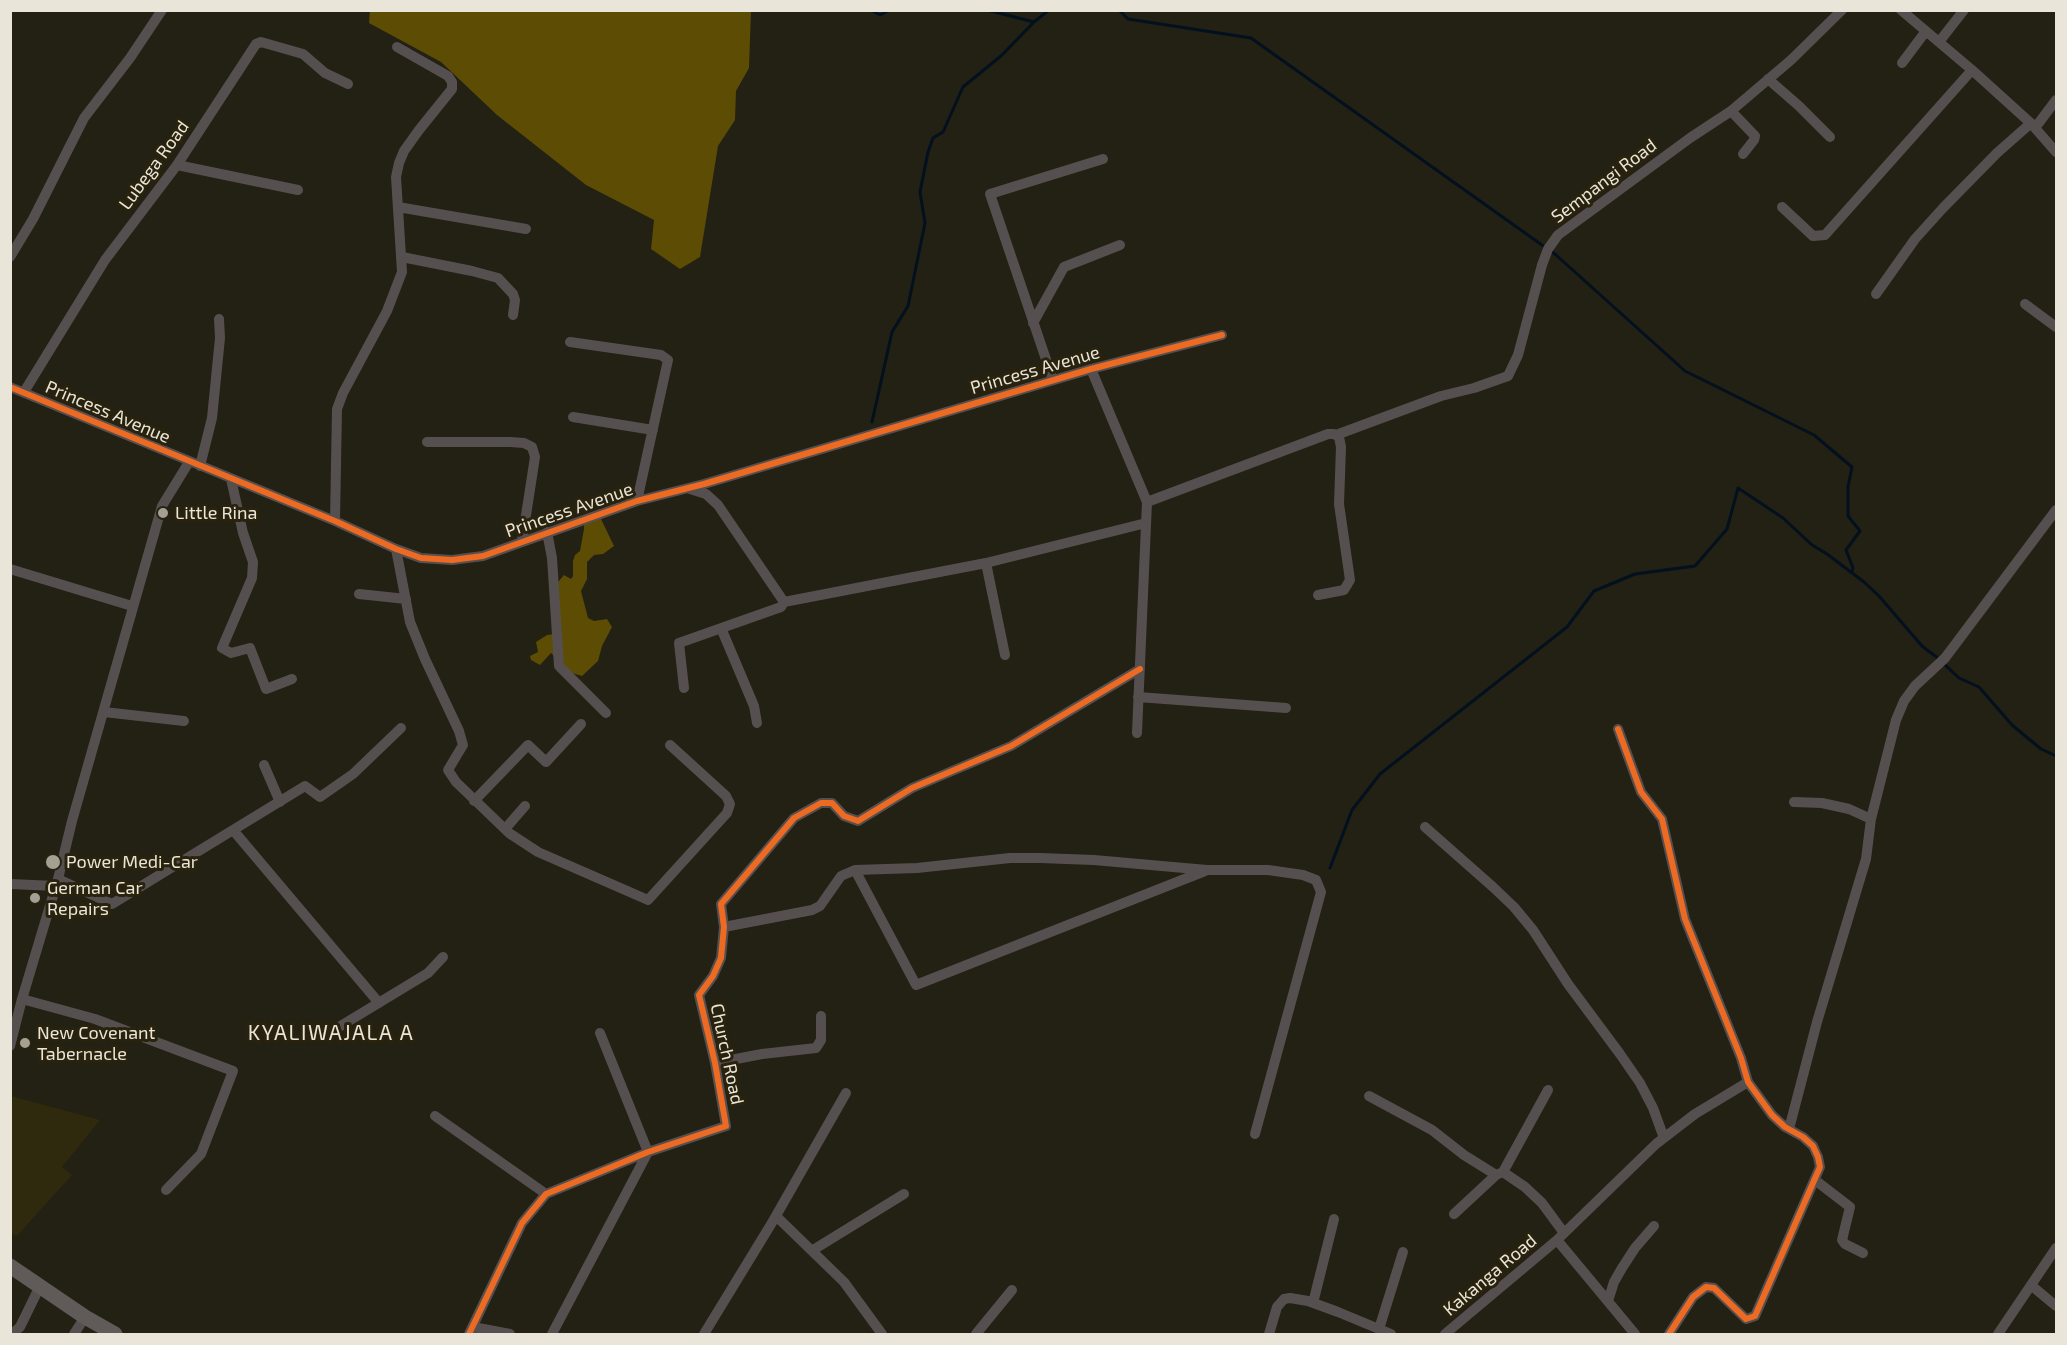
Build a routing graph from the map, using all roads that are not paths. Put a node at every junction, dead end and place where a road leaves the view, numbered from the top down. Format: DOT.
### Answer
graph roads {
  1 [pos="162,10"];
  2 [pos="1842,10"];
  3 [pos="1901,10"];
  4 [pos="1964,10"];
  5 [pos="1926,31"];
  6 [pos="1939,42"];
  7 [pos="397,47"];
  8 [pos="1902,63"];
  9 [pos="1972,70"];
  10 [pos="1768,79"];
  11 [pos="348,84"];
  12 [pos="2056,100"];
  13 [pos="1731,111"];
  14 [pos="2033,125"];
  15 [pos="1830,137"];
  16 [pos="2056,153"];
  17 [pos="1743,154"];
  18 [pos="1103,159"];
  19 [pos="177,165"];
  20 [pos="298,190"];
  21 [pos="398,207"];
  22 [pos="1782,207"];
  23 [pos="526,229"];
  24 [pos="1120,245"];
  25 [pos="10,257"];
  26 [pos="402,257"];
  27 [pos="1876,294"];
  28 [pos="2025,304"];
  29 [pos="513,315"];
  30 [pos="219,319"];
  31 [pos="1033,323"];
  32 [pos="2056,327"];
  33 [pos="1222,335"];
  34 [pos="570,342"];
  35 [pos="1091,369"];
  36 [pos="1053,380"];
  37 [pos="10,387"];
  38 [pos="24,392"];
  39 [pos="573,417"];
  40 [pos="653,430"];
  41 [pos="1336,435"];
  42 [pos="427,442"];
  43 [pos="189,462"];
  44 [pos="200,466"];
  45 [pos="231,479"];
  46 [pos="688,489"];
  47 [pos="637,501"];
  48 [pos="1147,502"];
  49 [pos="2056,510"];
  50 [pos="335,521"];
  51 [pos="1146,523"];
  52 [pos="548,532"];
  53 [pos="522,541"];
  54 [pos="396,549"];
  55 [pos="986,563"];
  56 [pos="10,569"];
  57 [pos="359,594"];
  58 [pos="1318,595"];
  59 [pos="406,599"];
  60 [pos="784,602"];
  61 [pos="132,606"];
  62 [pos="721,628"];
  63 [pos="1005,655"];
  64 [pos="1140,669"];
  65 [pos="292,679"];
  66 [pos="684,688"];
  67 [pos="1138,697"];
  68 [pos="1286,708"];
  69 [pos="104,712"];
  70 [pos="606,713"];
  71 [pos="184,721"];
  72 [pos="756,723"];
  73 [pos="581,724"];
  74 [pos="400,728"];
  75 [pos="1618,729"];
  76 [pos="1137,733"];
  77 [pos="669,745"];
  78 [pos="264,765"];
  79 [pos="474,801"];
  80 [pos="280,802"];
  81 [pos="1794,802"];
  82 [pos="525,806"];
  83 [pos="1871,819"];
  84 [pos="1425,827"];
  85 [pos="505,829"];
  86 [pos="233,830"];
  87 [pos="855,870"];
  88 [pos="1207,870"];
  89 [pos="57,883"];
  90 [pos="10,884"];
  91 [pos="724,927"];
  92 [pos="443,957"];
  93 [pos="21,999"];
  94 [pos="380,1003"];
  95 [pos="821,1016"];
  96 [pos="334,1030"];
  97 [pos="600,1033"];
  98 [pos="10,1046"];
  99 [pos="715,1063"];
  100 [pos="1748,1082"];
  101 [pos="1548,1090"];
  102 [pos="846,1093"];
  103 [pos="1369,1096"];
  104 [pos="435,1116"];
  105 [pos="1789,1129"];
  106 [pos="1255,1134"];
  107 [pos="1664,1138"];
  108 [pos="648,1152"];
  109 [pos="1500,1174"];
  110 [pos="1815,1180"];
  111 [pos="166,1190"];
  112 [pos="546,1194"];
  113 [pos="904,1194"];
  114 [pos="1454,1214"];
  115 [pos="776,1216"];
  116 [pos="1334,1219"];
  117 [pos="1654,1226"];
  118 [pos="1561,1237"];
  119 [pos="2056,1248"];
  120 [pos="813,1250"];
  121 [pos="1403,1252"];
  122 [pos="1863,1254"];
  123 [pos="10,1266"];
  124 [pos="40,1286"];
  125 [pos="2032,1286"];
  126 [pos="1012,1290"];
  127 [pos="1608,1301"];
  128 [pos="1313,1303"];
  129 [pos="2056,1306"];
  130 [pos="85,1317"];
  131 [pos="1379,1329"];
  132 [pos="471,1331"];
  133 [pos="12,1335"];
  134 [pos="74,1335"];
  135 [pos="115,1335"];
  136 [pos="510,1335"];
  137 [pos="552,1335"];
  138 [pos="704,1335"];
  139 [pos="882,1335"];
  140 [pos="976,1335"];
  141 [pos="1269,1335"];
  142 [pos="1391,1335"];
  143 [pos="1445,1335"];
  144 [pos="1635,1335"];
  145 [pos="1669,1335"];
  146 [pos="1998,1335"];
  1 -- 25 [label="street"];
  2 -- 10 [label="street, Sempangi Road"];
  3 -- 5 [label="street"];
  4 -- 6 [label="street"];
  5 -- 6 [label="street"];
  5 -- 8 [label="street"];
  6 -- 9 [label="street"];
  7 -- 21 [label="street"];
  9 -- 14 [label="street"];
  9 -- 22 [label="street"];
  10 -- 13 [label="street, Sempangi Road"];
  10 -- 15 [label="street"];
  11 -- 19 [label="street, Lubega Road"];
  12 -- 14 [label="street"];
  13 -- 17 [label="street"];
  13 -- 41 [label="street, Sempangi Road"];
  14 -- 16 [label="street"];
  14 -- 27 [label="street"];
  18 -- 31 [label="street"];
  19 -- 20 [label="street"];
  19 -- 38 [label="street, Lubega Road"];
  21 -- 23 [label="street"];
  21 -- 26 [label="street"];
  24 -- 31 [label="street"];
  26 -- 29 [label="street"];
  26 -- 50 [label="street"];
  28 -- 32 [label="street"];
  30 -- 44 [label="street"];
  31 -- 36 [label="street"];
  33 -- 35 [label="street, Princess Avenue"];
  34 -- 40 [label="street"];
  35 -- 36 [label="street, Princess Avenue"];
  35 -- 48 [label="street"];
  36 -- 46 [label="street, Princess Avenue"];
  37 -- 38 [label="street, Princess Avenue"];
  38 -- 43 [label="street, Princess Avenue"];
  39 -- 40 [label="street"];
  40 -- 47 [label="street"];
  41 -- 48 [label="street"];
  41 -- 58 [label="street"];
  42 -- 53 [label="street"];
  43 -- 44 [label="street, Princess Avenue"];
  43 -- 61 [label="street"];
  44 -- 45 [label="street, Princess Avenue"];
  45 -- 50 [label="street, Princess Avenue"];
  45 -- 65 [label="street"];
  46 -- 47 [label="street, Princess Avenue"];
  46 -- 60 [label="street"];
  47 -- 52 [label="street, Princess Avenue"];
  48 -- 51 [label="street"];
  49 -- 83 [label="street"];
  50 -- 54 [label="street, Princess Avenue"];
  51 -- 55 [label="street"];
  51 -- 64 [label="street"];
  52 -- 53 [label="street, Princess Avenue"];
  52 -- 70 [label="street"];
  53 -- 54 [label="street, Princess Avenue"];
  54 -- 59 [label="street"];
  55 -- 60 [label="street"];
  55 -- 63 [label="street"];
  56 -- 61 [label="street"];
  57 -- 59 [label="street"];
  59 -- 79 [label="street"];
  60 -- 62 [label="street"];
  61 -- 69 [label="street"];
  62 -- 66 [label="street"];
  62 -- 72 [label="street"];
  64 -- 67 [label="street"];
  64 -- 91 [label="street, Church Road"];
  67 -- 68 [label="street"];
  67 -- 76 [label="street"];
  69 -- 71 [label="street"];
  69 -- 89 [label="street"];
  73 -- 79 [label="street"];
  74 -- 80 [label="street"];
  75 -- 100 [label="street"];
  77 -- 85 [label="street"];
  78 -- 80 [label="street"];
  79 -- 85 [label="street"];
  80 -- 86 [label="street"];
  81 -- 83 [label="street"];
  82 -- 85 [label="street"];
  83 -- 105 [label="street"];
  84 -- 107 [label="street"];
  86 -- 89 [label="street"];
  86 -- 94 [label="street"];
  87 -- 88 [label="street"];
  87 -- 88 [label="street"];
  87 -- 91 [label="street"];
  88 -- 106 [label="street"];
  89 -- 90 [label="street"];
  89 -- 93 [label="street"];
  91 -- 99 [label="street, Church Road"];
  92 -- 94 [label="street"];
  93 -- 98 [label="street"];
  93 -- 111 [label="street"];
  94 -- 96 [label="street"];
  95 -- 99 [label="street"];
  97 -- 108 [label="street"];
  99 -- 108 [label="street, Church Road"];
  100 -- 105 [label="street"];
  100 -- 107 [label="street, Kakanga Road"];
  101 -- 109 [label="street"];
  102 -- 115 [label="street"];
  103 -- 109 [label="street"];
  104 -- 112 [label="street"];
  105 -- 110 [label="street"];
  107 -- 118 [label="street, Kakanga Road"];
  108 -- 112 [label="street, Church Road"];
  108 -- 137 [label="street"];
  109 -- 114 [label="street"];
  109 -- 118 [label="street"];
  110 -- 122 [label="street"];
  110 -- 145 [label="street"];
  112 -- 132 [label="street, Church Road"];
  113 -- 120 [label="street"];
  115 -- 120 [label="street"];
  115 -- 138 [label="street"];
  116 -- 128 [label="street"];
  117 -- 127 [label="street"];
  118 -- 127 [label="street"];
  118 -- 143 [label="street, Kakanga Road"];
  119 -- 125 [label="street"];
  120 -- 139 [label="street"];
  121 -- 131 [label="street"];
  123 -- 124 [label="street"];
  124 -- 130 [label="street"];
  124 -- 133 [label="street"];
  125 -- 129 [label="street"];
  125 -- 146 [label="street"];
  126 -- 140 [label="street"];
  127 -- 144 [label="street"];
  128 -- 131 [label="street"];
  128 -- 141 [label="street"];
  130 -- 134 [label="street"];
  130 -- 135 [label="street"];
  131 -- 142 [label="street"];
  132 -- 136 [label="street"];
}
